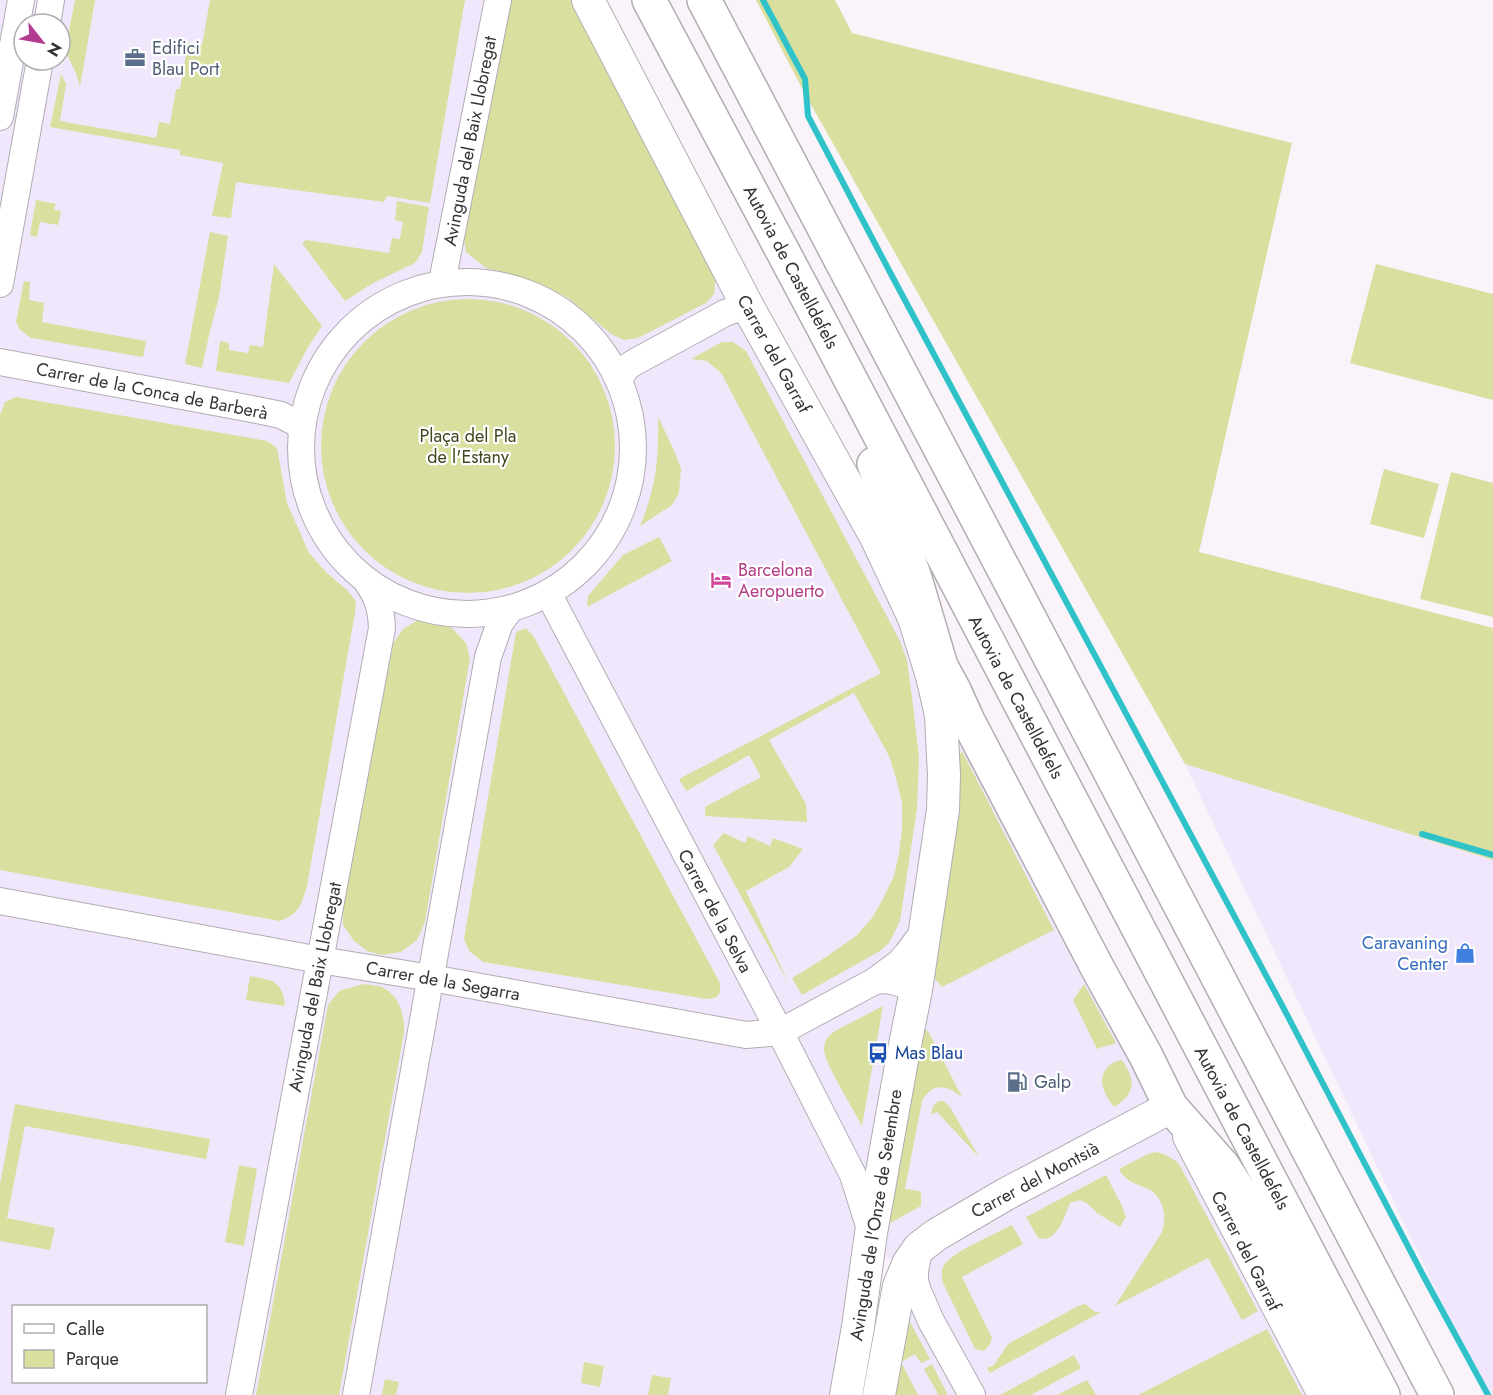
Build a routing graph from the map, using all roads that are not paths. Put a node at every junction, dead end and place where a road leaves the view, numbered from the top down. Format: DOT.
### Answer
graph roads {
  1 [pos="21,0"];
  2 [pos="498,0"];
  3 [pos="588,0"];
  4 [pos="649,0"];
  5 [pos="704,0"];
  6 [pos="38,72"];
  7 [pos="0,117"];
  8 [pos="442,282"];
  9 [pos="0,284"];
  10 [pos="748,307"];
  11 [pos="823,327"];
  12 [pos="0,362"];
  13 [pos="620,377"];
  14 [pos="302,426"];
  15 [pos="367,582"];
  16 [pos="548,593"];
  17 [pos="511,608"];
  18 [pos="940,666"];
  19 [pos="941,715"];
  20 [pos="0,901"];
  21 [pos="925,929"];
  22 [pos="320,960"];
  23 [pos="431,978"];
  24 [pos="875,981"];
  25 [pos="916,990"];
  26 [pos="780,1032"];
  27 [pos="1171,1107"];
  28 [pos="872,1233"];
  29 [pos="914,1256"];
  30 [pos="239,1395"];
  31 [pos="356,1395"];
  32 [pos="846,1395"];
  33 [pos="879,1395"];
  34 [pos="972,1395"];
  35 [pos="1321,1395"];
  36 [pos="1352,1395"];
  37 [pos="1383,1395"];
  38 [pos="1437,1395"];
  1 -- 7 [label="street"];
  2 -- 8 [label="street, Avinguda del Baix Llobregat"];
  3 -- 10 [label="main road, Carrer del Garraf"];
  4 -- 11 [label="highway, Autovia de Castelldefels"];
  5 -- 38 [label="highway"];
  6 -- 9 [label="street"];
  8 -- 13 [label="street"];
  8 -- 14 [label="street"];
  10 -- 13 [label="street"];
  10 -- 19 [label="main road, Carrer del Garraf"];
  11 -- 18 [label="highway"];
  11 -- 37 [label="highway, Autovia de Castelldefels"];
  12 -- 14 [label="street, Carrer de la Conca de Barberà"];
  13 -- 16 [label="street"];
  14 -- 15 [label="street"];
  15 -- 17 [label="street"];
  15 -- 22 [label="street, Avinguda del Baix Llobregat"];
  16 -- 17 [label="street"];
  16 -- 26 [label="street, Carrer de la Selva"];
  17 -- 23 [label="street"];
  18 -- 19 [label="highway"];
  18 -- 27 [label="highway"];
  19 -- 21 [label="main road, Avinguda de l'Onze de Setembre"];
  20 -- 22 [label="street, Carrer de la Segarra"];
  21 -- 24 [label="street, Carrer de la Segarra"];
  21 -- 25 [label="main road, Avinguda de l'Onze de Setembre"];
  22 -- 23 [label="street, Carrer de la Segarra"];
  22 -- 30 [label="street, Avinguda del Baix Llobregat"];
  23 -- 26 [label="street, Carrer de la Segarra"];
  23 -- 31 [label="street"];
  24 -- 25 [label="street"];
  24 -- 26 [label="street, Carrer de la Segarra"];
  25 -- 28 [label="main road, Avinguda de l'Onze de Setembre"];
  26 -- 28 [label="street, Carrer de la Selva"];
  27 -- 29 [label="main road, Carrer del Montsià"];
  27 -- 35 [label="street, Carrer del Garraf"];
  27 -- 36 [label="highway"];
  28 -- 32 [label="main road, Avinguda de l'Onze de Setembre"];
  29 -- 33 [label="main road, Avinguda de l'Onze de Setembre"];
  29 -- 34 [label="street"];
}
